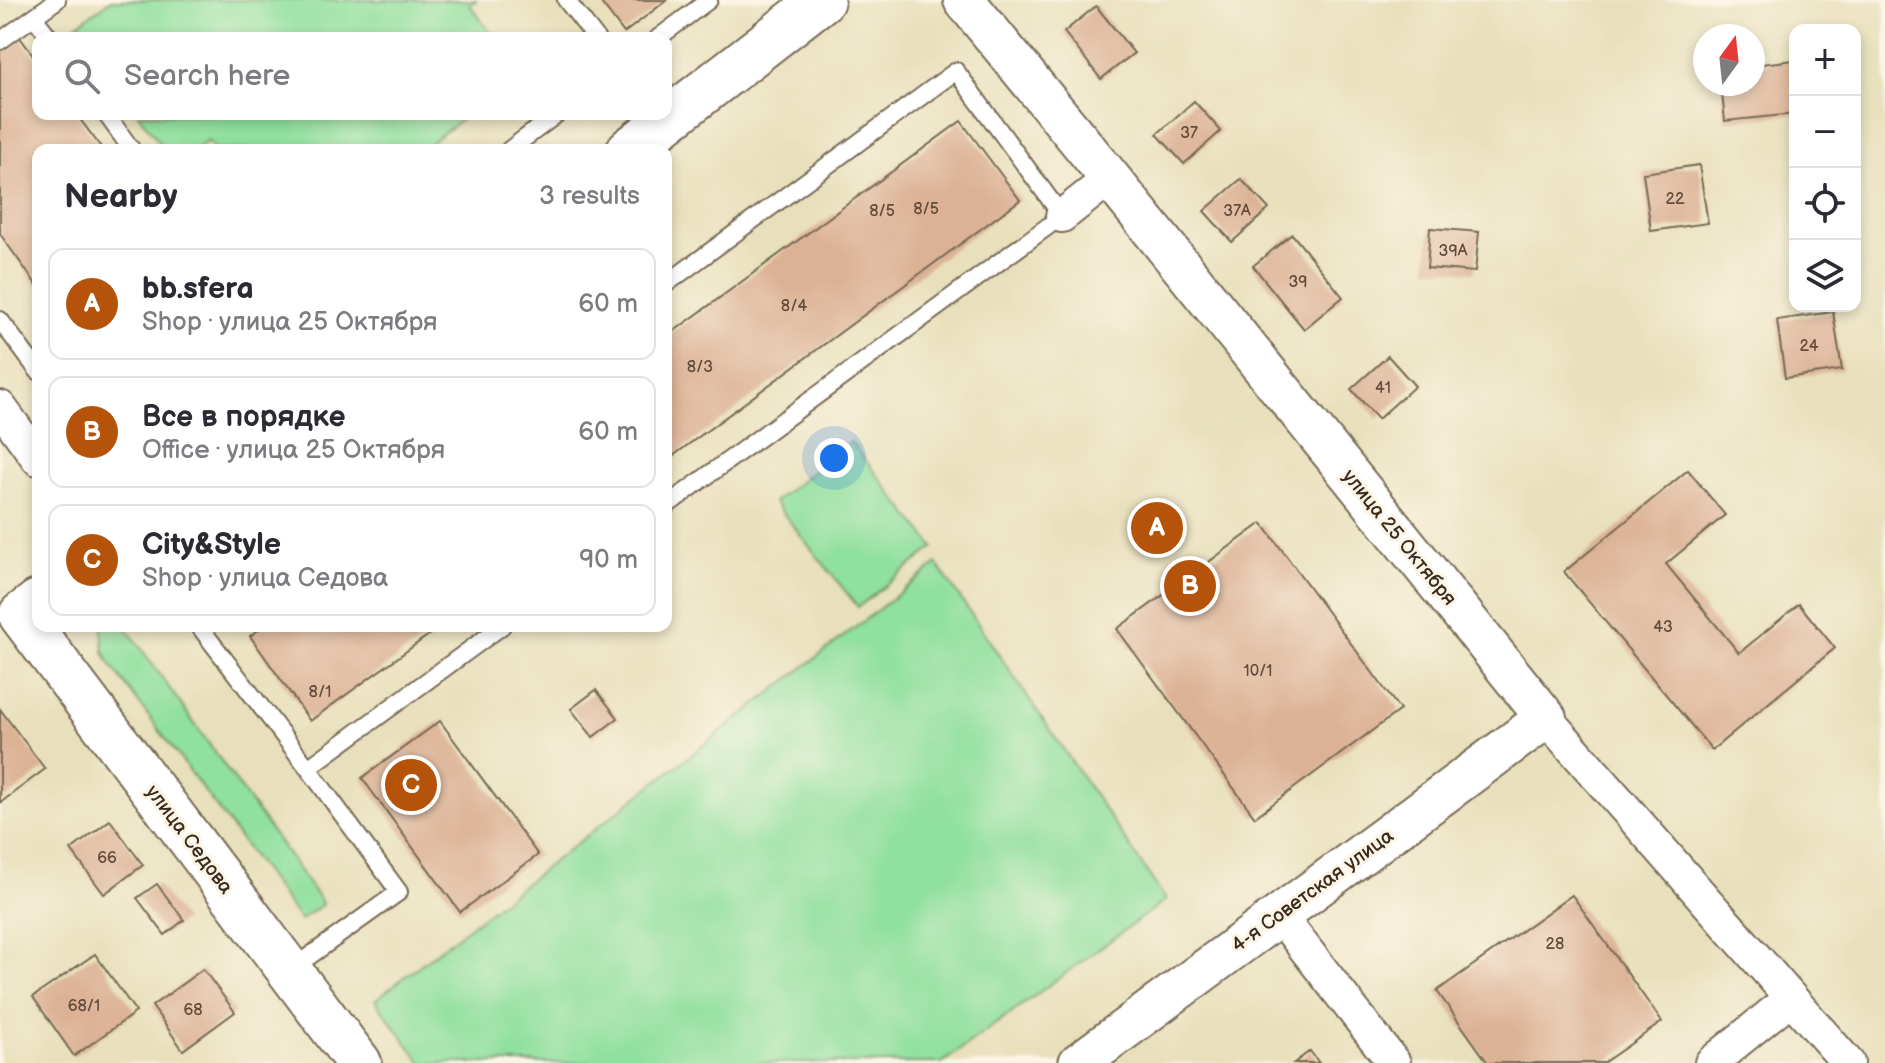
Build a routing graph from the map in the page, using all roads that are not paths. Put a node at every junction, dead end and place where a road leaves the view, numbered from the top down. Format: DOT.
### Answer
graph roads {
  1 [pos="57,0"];
  2 [pos="566,0"];
  3 [pos="709,0"];
  4 [pos="822,0"];
  5 [pos="964,0"];
  6 [pos="34,17"];
  7 [pos="45,32"];
  8 [pos="591,32"];
  9 [pos="666,32"];
  10 [pos="0,41"];
  11 [pos="672,111"];
  12 [pos="110,120"];
  13 [pos="549,120"];
  14 [pos="128,144"];
  15 [pos="517,144"];
  16 [pos="1110,178"];
  17 [pos="1062,216"];
  18 [pos="672,280"];
  19 [pos="0,320"];
  20 [pos="32,363"];
  21 [pos="0,407"];
  22 [pos="32,451"];
  23 [pos="672,502"];
  24 [pos="33,632"];
  25 [pos="205,632"];
  26 [pos="494,632"];
  27 [pos="1546,718"];
  28 [pos="308,768"];
  29 [pos="1279,915"];
  30 [pos="289,971"];
  31 [pos="1791,998"];
  32 [pos="359,1063"];
  33 [pos="1079,1063"];
  34 [pos="1394,1063"];
  35 [pos="1711,1063"];
  36 [pos="1848,1063"];
  1 -- 6 [label="lane"];
  2 -- 8 [label="lane"];
  3 -- 9 [label="lane"];
  4 -- 11 [label="main road"];
  5 -- 16 [label="street, улица 25 Октября"];
  6 -- 7 [label="lane"];
  6 -- 10 [label="lane"];
  12 -- 14 [label="lane"];
  13 -- 15 [label="lane"];
  16 -- 17 [label="street"];
  16 -- 27 [label="street, улица 25 Октября"];
  17 -- 18 [label="lane"];
  17 -- 23 [label="lane"];
  19 -- 20 [label="lane"];
  21 -- 22 [label="street"];
  24 -- 30 [label="main road, улица Седова"];
  25 -- 28 [label="lane"];
  26 -- 28 [label="lane"];
  27 -- 29 [label="street, 4-я Советская улица"];
  27 -- 31 [label="street, улица 25 Октября"];
  28 -- 30 [label="lane"];
  29 -- 33 [label="street, 4-я Советская улица"];
  29 -- 34 [label="street"];
  30 -- 32 [label="main road, улица Седова"];
  31 -- 35 [label="street"];
  31 -- 36 [label="street, улица 25 Октября"];
}
